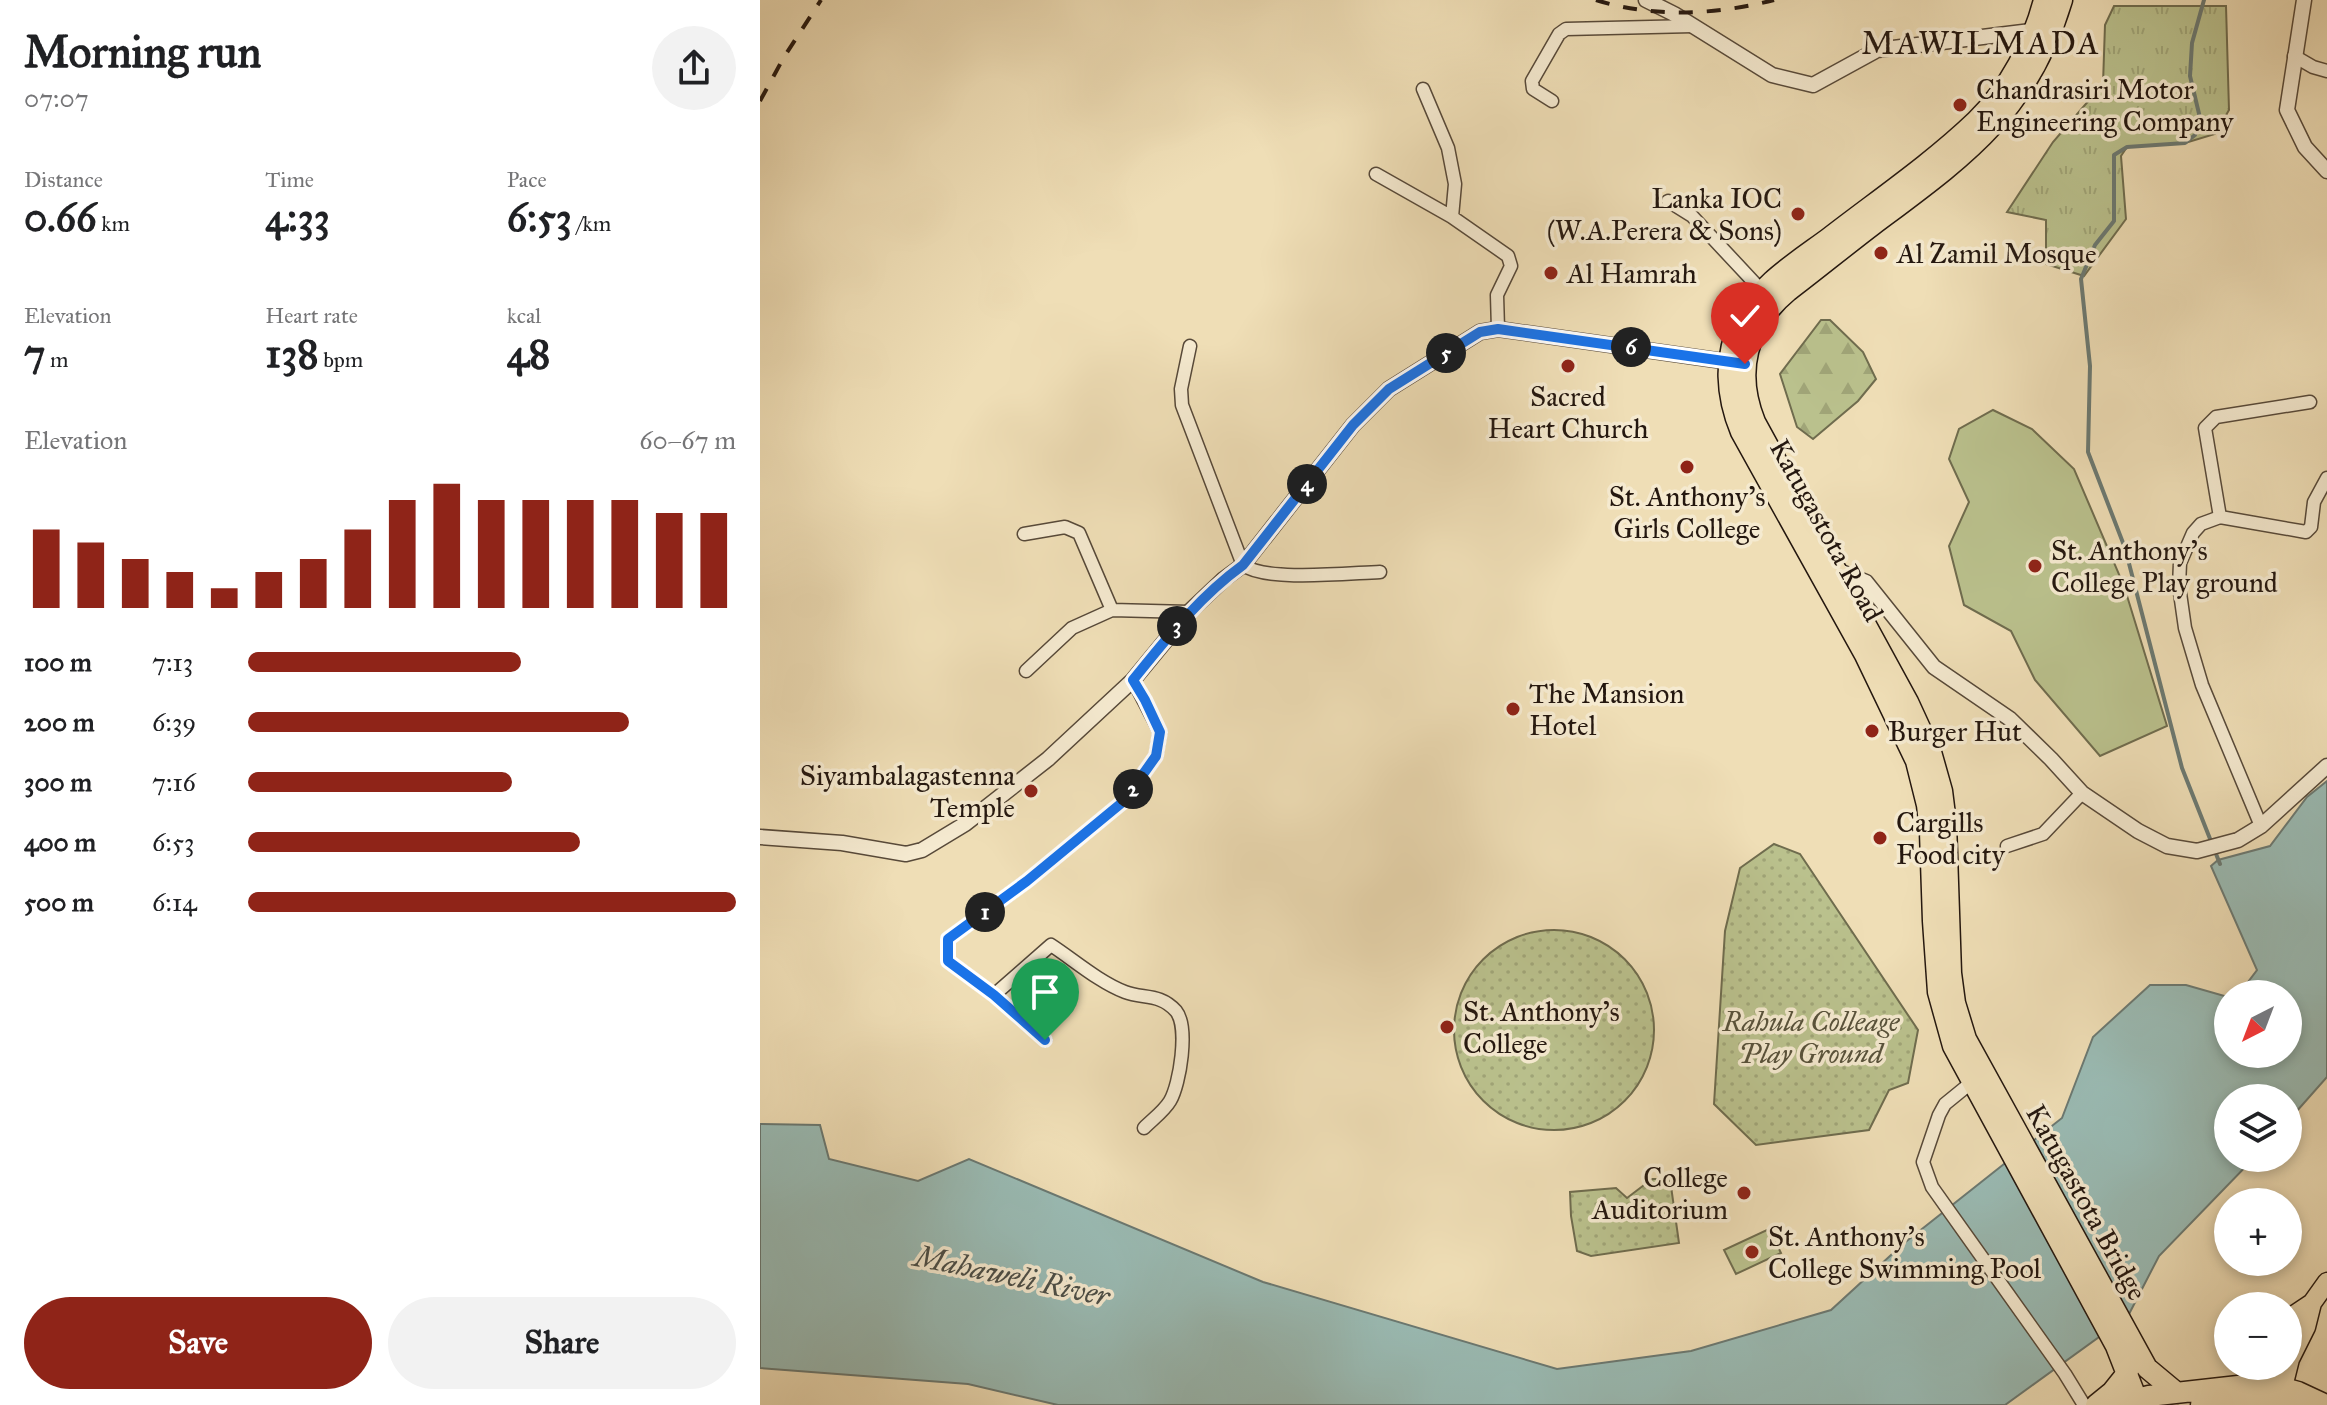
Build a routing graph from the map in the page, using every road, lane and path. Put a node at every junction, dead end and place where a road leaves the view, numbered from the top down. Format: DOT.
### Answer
graph roads {
  1 [pos="2044,0"];
  2 [pos="2062,0"];
  3 [pos="2304,0"];
  4 [pos="1652,2"];
  5 [pos="1693,26"];
  6 [pos="2043,30"];
  7 [pos="2294,56"];
  8 [pos="2327,71"];
  9 [pos="1423,89"];
  10 [pos="1552,101"];
  11 [pos="2327,171"];
  12 [pos="1376,174"];
  13 [pos="1668,201"];
  14 [pos="1452,217"];
  15 [pos="1763,292"];
  16 [pos="1498,329"];
  17 [pos="1190,346"];
  18 [pos="1737,363"];
  19 [pos="2310,402"];
  20 [pos="2327,478"];
  21 [pos="2220,517"];
  22 [pos="1024,534"];
  23 [pos="1243,565"];
  24 [pos="1826,568"];
  25 [pos="1380,572"];
  26 [pos="1112,610"];
  27 [pos="1189,612"];
  28 [pos="1026,671"];
  29 [pos="1133,680"];
  30 [pos="2327,766"];
  31 [pos="2082,793"];
  32 [pos="2261,826"];
  33 [pos="760,837"];
  34 [pos="2007,846"];
  35 [pos="994,995"];
  36 [pos="1045,1040"];
  37 [pos="1972,1082"];
  38 [pos="1989,1097"];
  39 [pos="1144,1128"];
  40 [pos="2327,1282"];
  41 [pos="2312,1303"];
  42 [pos="2302,1310"];
  43 [pos="2137,1370"];
  44 [pos="2275,1389"];
  45 [pos="2177,1393"];
  46 [pos="2144,1401"];
  47 [pos="2084,1405"];
  48 [pos="2096,1405"];
  49 [pos="2114,1405"];
  50 [pos="2201,1405"];
  51 [pos="2326,1405"];
  1 -- 6 [label="highway, Katugastota Road"];
  2 -- 6 [label="highway, Katugastota Road"];
  3 -- 7 [label="street"];
  4 -- 5 [label="street"];
  5 -- 6 [label="street"];
  5 -- 10 [label="street"];
  6 -- 15 [label="highway, Katugastota Road"];
  6 -- 18 [label="highway, Katugastota Road"];
  7 -- 8 [label="street"];
  7 -- 11 [label="street"];
  9 -- 14 [label="street"];
  12 -- 14 [label="street"];
  13 -- 15 [label="street"];
  14 -- 16 [label="street"];
  15 -- 18 [label="highway, Katugastota Road"];
  16 -- 18 [label="street"];
  16 -- 23 [label="street"];
  17 -- 23 [label="street"];
  18 -- 24 [label="highway, Katugastota Road"];
  19 -- 21 [label="street"];
  20 -- 21 [label="street"];
  21 -- 32 [label="street"];
  22 -- 26 [label="street"];
  23 -- 25 [label="street"];
  23 -- 27 [label="street"];
  24 -- 31 [label="street"];
  24 -- 37 [label="highway, Katugastota Road"];
  24 -- 38 [label="highway, Katugastota Road"];
  26 -- 27 [label="street"];
  26 -- 28 [label="street"];
  27 -- 29 [label="street"];
  29 -- 33 [label="street"];
  29 -- 35 [label="street"];
  30 -- 32 [label="street"];
  31 -- 32 [label="street"];
  31 -- 34 [label="street"];
  35 -- 36 [label="street"];
  35 -- 39 [label="street"];
  37 -- 38 [label="highway, Katugastota Road"];
  37 -- 47 [label="street"];
  38 -- 43 [label="highway, Katugastota Bridge"];
  40 -- 41 [label="main road"];
  41 -- 42 [label="main road"];
  41 -- 44 [label="main road"];
  43 -- 45 [label="highway"];
  43 -- 46 [label="highway"];
  43 -- 48 [label="highway"];
  44 -- 45 [label="highway"];
  44 -- 50 [label="highway"];
  44 -- 51 [label="highway"];
  45 -- 46 [label="highway"];
  46 -- 49 [label="highway"];
}
